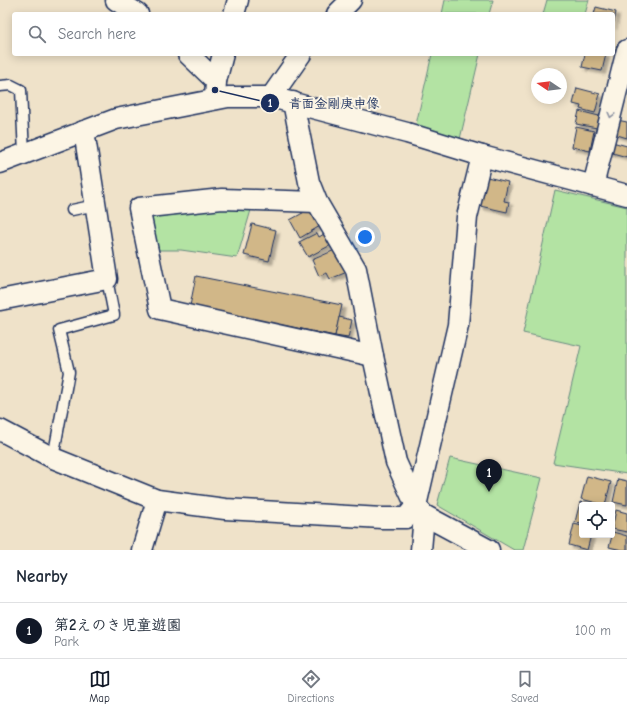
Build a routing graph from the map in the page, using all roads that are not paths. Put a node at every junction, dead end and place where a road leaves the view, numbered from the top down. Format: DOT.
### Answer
graph roads {
  1 [pos="116,0"];
  2 [pos="238,0"];
  3 [pos="351,0"];
  4 [pos="135,12"];
  5 [pos="235,12"];
  6 [pos="339,12"];
  7 [pos="627,50"];
  8 [pos="190,56"];
  9 [pos="223,56"];
  10 [pos="300,56"];
  11 [pos="0,86"];
  12 [pos="216,90"];
  13 [pos="271,97"];
  14 [pos="293,102"];
  15 [pos="84,131"];
  16 [pos="24,154"];
  17 [pos="482,156"];
  18 [pos="0,163"];
  19 [pos="593,186"];
  20 [pos="627,195"];
  21 [pos="317,202"];
  22 [pos="96,205"];
  23 [pos="72,210"];
  24 [pos="107,279"];
  25 [pos="0,300"];
  26 [pos="373,356"];
  27 [pos="0,430"];
  28 [pos="54,458"];
  29 [pos="157,500"];
  30 [pos="420,511"];
  31 [pos="142,550"];
  32 [pos="421,550"];
  33 [pos="489,550"];
  1 -- 4 [label="street"];
  2 -- 5 [label="street"];
  3 -- 6 [label="street"];
  7 -- 19 [label="street, one-way"];
  8 -- 12 [label="street"];
  9 -- 12 [label="street"];
  10 -- 13 [label="street"];
  11 -- 16 [label="lane"];
  12 -- 13 [label="street"];
  12 -- 15 [label="street"];
  13 -- 14 [label="street"];
  14 -- 17 [label="street"];
  14 -- 21 [label="street"];
  15 -- 16 [label="street"];
  15 -- 22 [label="street"];
  16 -- 18 [label="street"];
  17 -- 19 [label="street"];
  17 -- 30 [label="street"];
  19 -- 20 [label="street"];
  21 -- 26 [label="street"];
  21 -- 26 [label="street"];
  22 -- 23 [label="lane"];
  22 -- 24 [label="street"];
  24 -- 25 [label="street"];
  24 -- 28 [label="lane"];
  26 -- 30 [label="street"];
  27 -- 28 [label="street"];
  28 -- 29 [label="street"];
  29 -- 30 [label="street"];
  29 -- 31 [label="street"];
  30 -- 32 [label="street"];
  30 -- 33 [label="street"];
}
